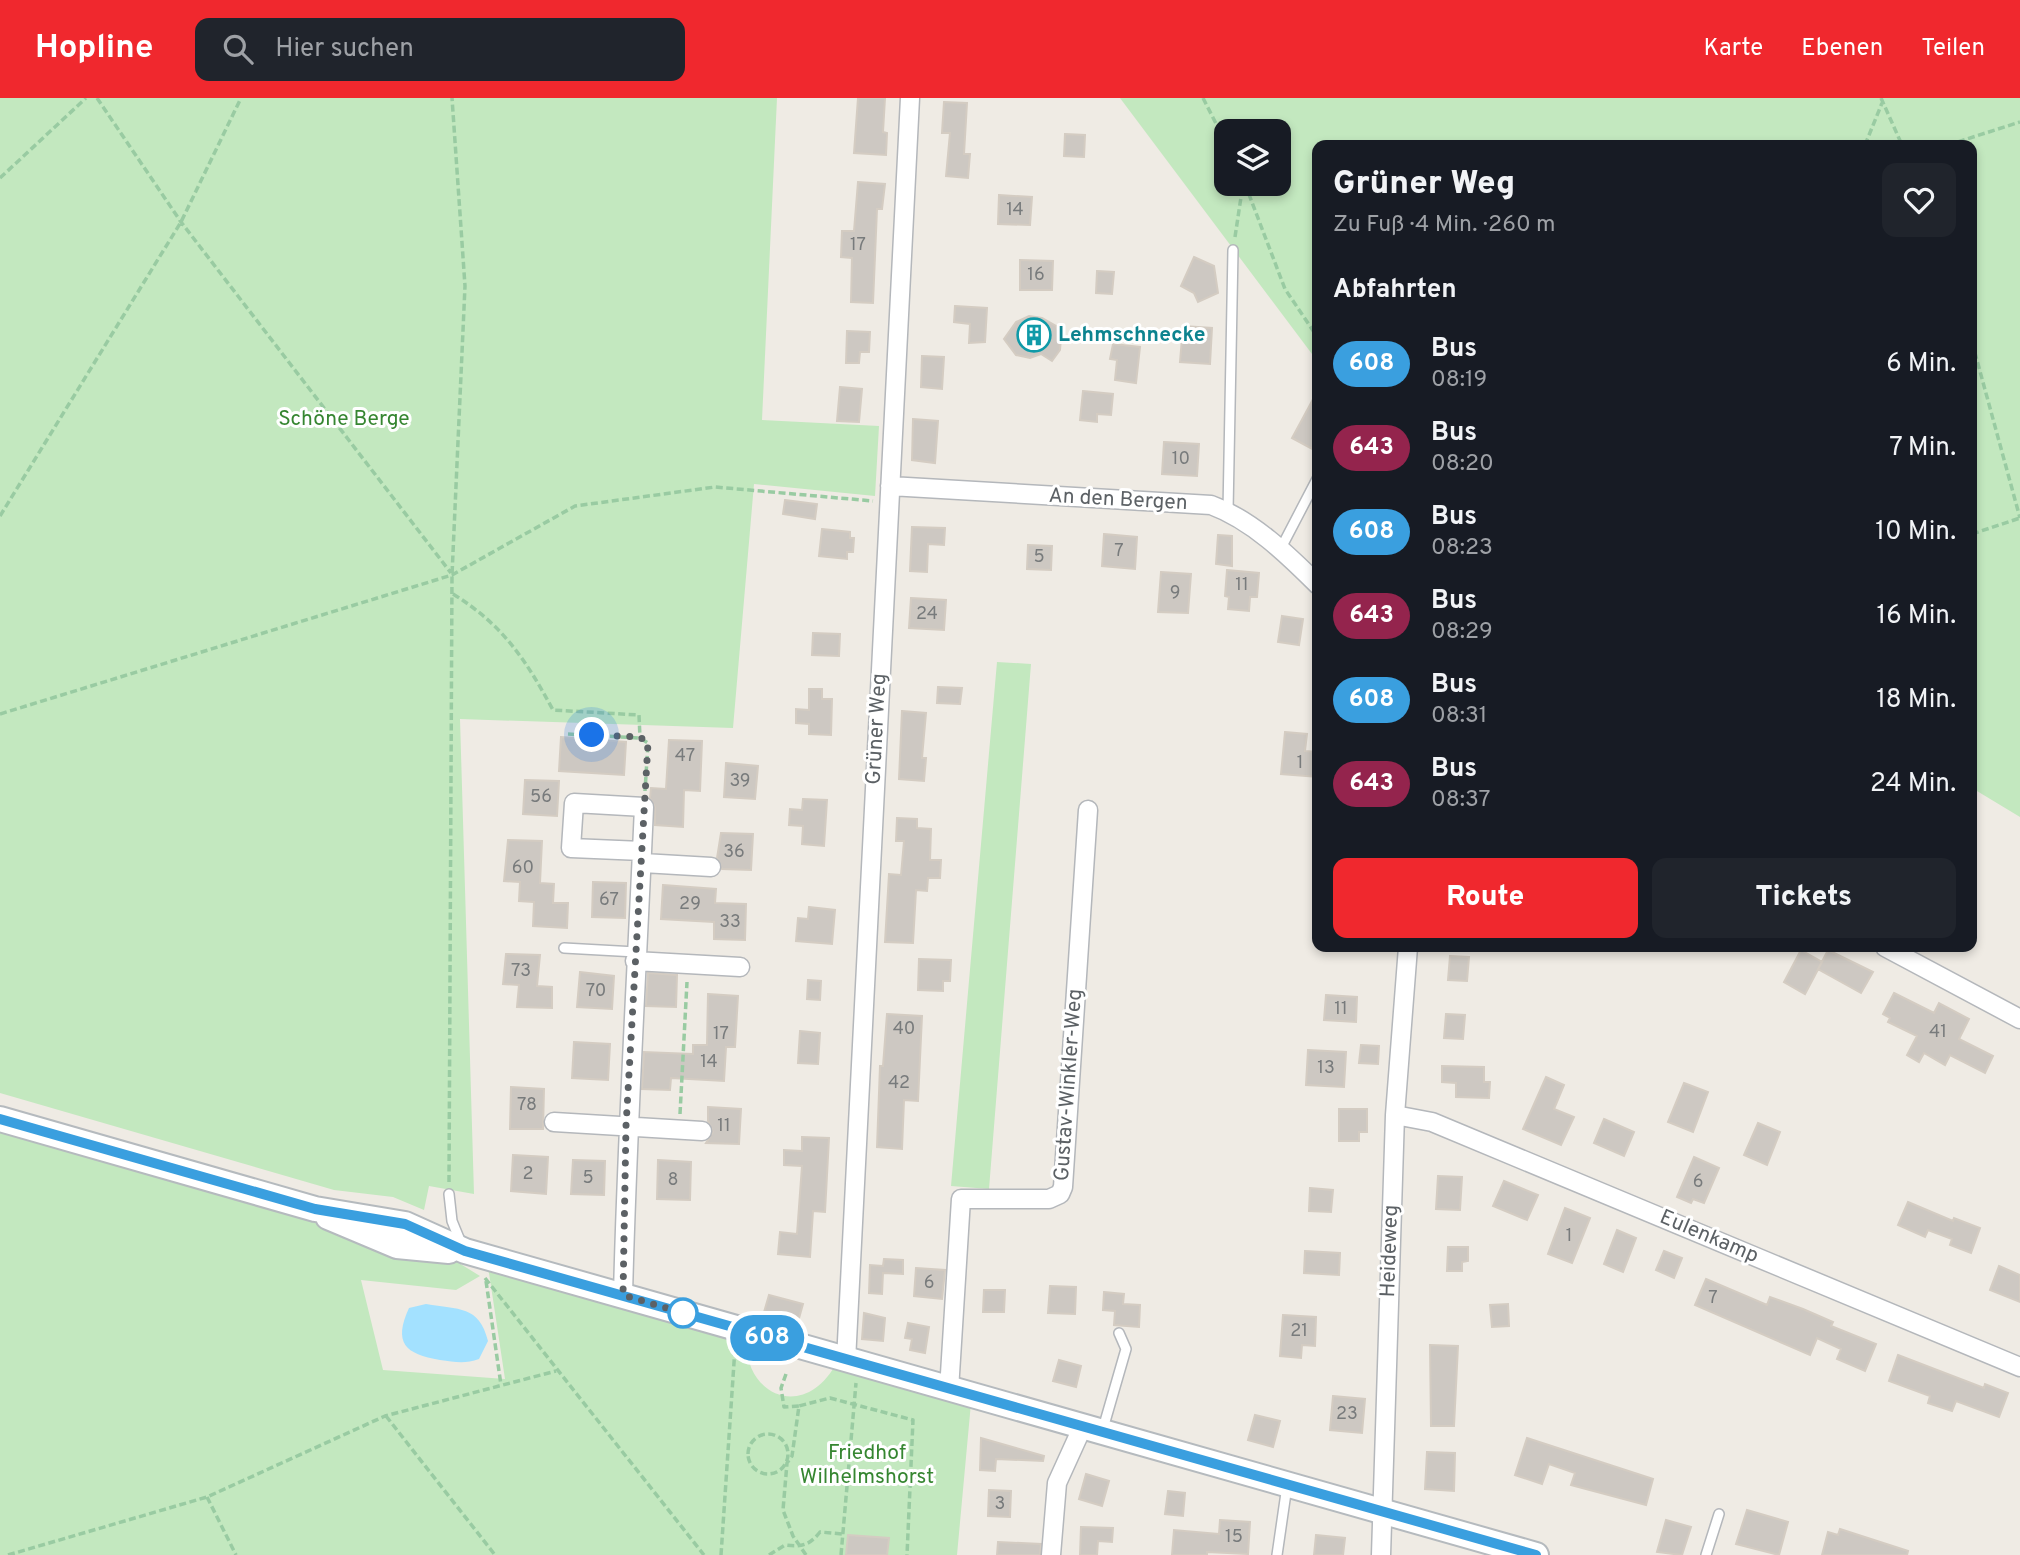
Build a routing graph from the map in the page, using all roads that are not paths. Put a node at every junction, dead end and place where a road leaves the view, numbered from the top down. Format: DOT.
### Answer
graph roads {
  1 [pos="910,98"];
  2 [pos="1233,250"];
  3 [pos="1312,489"];
  4 [pos="890,495"];
  5 [pos="1228,511"];
  6 [pos="1280,550"];
  7 [pos="1312,580"];
  8 [pos="1088,810"];
  9 [pos="642,857"];
  10 [pos="711,867"];
  11 [pos="564,948"];
  12 [pos="1408,952"];
  13 [pos="1895,952"];
  14 [pos="636,956"];
  15 [pos="740,967"];
  16 [pos="2020,1018"];
  17 [pos="1395,1115"];
  18 [pos="0,1119"];
  19 [pos="554,1122"];
  20 [pos="626,1126"];
  21 [pos="702,1131"];
  22 [pos="449,1194"];
  23 [pos="476,1254"];
  24 [pos="623,1295"];
  25 [pos="1119,1333"];
  26 [pos="846,1361"];
  27 [pos="2020,1367"];
  28 [pos="948,1390"];
  29 [pos="1092,1431"];
  30 [pos="1288,1484"];
  31 [pos="1382,1510"];
  32 [pos="1719,1514"];
  33 [pos="1051,1555"];
  34 [pos="1277,1555"];
  35 [pos="1381,1555"];
  36 [pos="1536,1555"];
  37 [pos="1706,1555"];
  1 -- 4 [label="street, Grüner Weg"];
  2 -- 5 [label="lane"];
  3 -- 6 [label="lane"];
  4 -- 5 [label="street, An den Bergen"];
  4 -- 26 [label="street, Grüner Weg"];
  5 -- 6 [label="street, An den Bergen"];
  6 -- 7 [label="street, An den Bergen"];
  8 -- 28 [label="street, Gustav-Winkler-Weg"];
  9 -- 9 [label="street"];
  9 -- 10 [label="street"];
  9 -- 14 [label="street"];
  11 -- 14 [label="lane"];
  12 -- 17 [label="street, Heideweg"];
  13 -- 16 [label="street"];
  14 -- 15 [label="street"];
  14 -- 20 [label="street"];
  17 -- 27 [label="street, Eulenkamp"];
  17 -- 31 [label="street, Heideweg"];
  18 -- 23 [label="street"];
  19 -- 20 [label="street"];
  20 -- 21 [label="street"];
  20 -- 24 [label="street"];
  22 -- 23 [label="lane"];
  23 -- 24 [label="street"];
  24 -- 26 [label="street"];
  25 -- 29 [label="lane"];
  26 -- 28 [label="street"];
  28 -- 29 [label="street"];
  29 -- 30 [label="street"];
  29 -- 33 [label="street"];
  30 -- 31 [label="street"];
  30 -- 34 [label="lane"];
  31 -- 35 [label="street, Heideweg"];
  31 -- 36 [label="street"];
  32 -- 37 [label="lane"];
}
